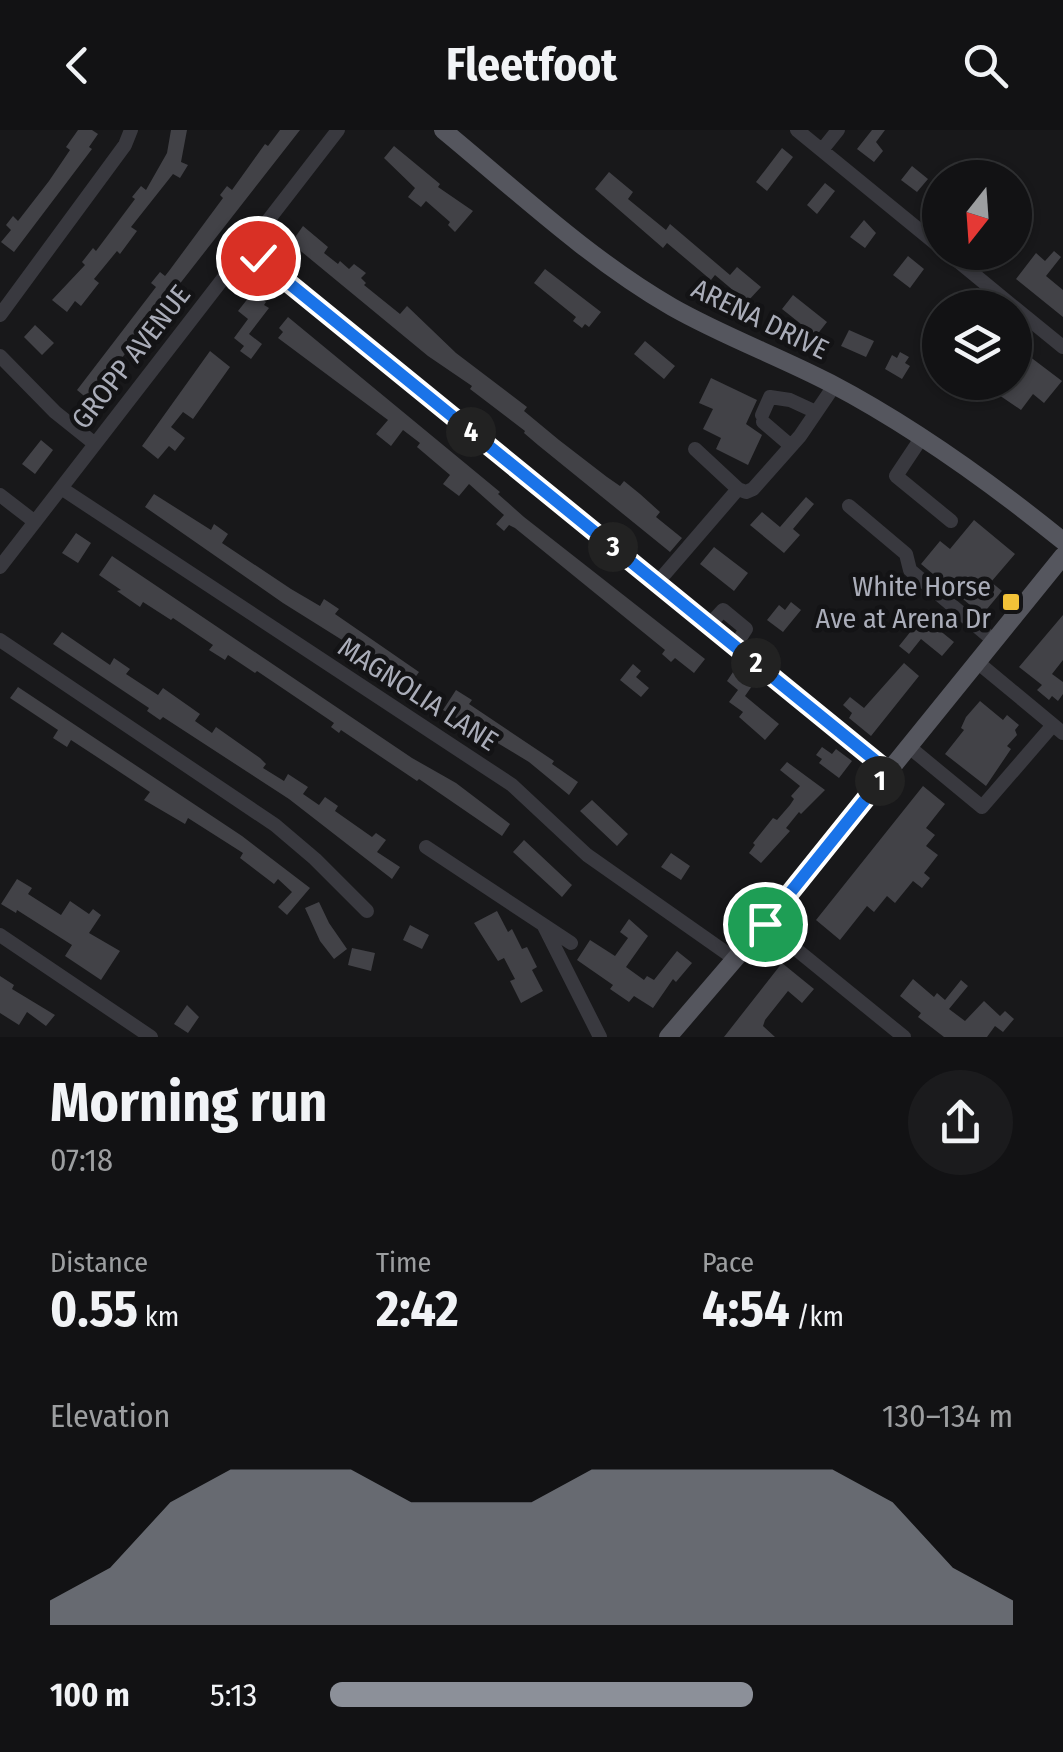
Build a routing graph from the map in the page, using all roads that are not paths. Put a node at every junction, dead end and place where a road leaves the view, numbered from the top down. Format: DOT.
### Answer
graph roads {
  1 [pos="131,130"];
  2 [pos="338,130"];
  3 [pos="444,130"];
  4 [pos="797,130"];
  5 [pos="838,130"];
  6 [pos="822,150"];
  7 [pos="922,232"];
  8 [pos="246,249"];
  9 [pos="969,270"];
  10 [pos="993,290"];
  11 [pos="0,316"];
  12 [pos="1032,322"];
  13 [pos="1063,347"];
  14 [pos="0,356"];
  15 [pos="834,386"];
  16 [pos="816,412"];
  17 [pos="922,437"];
  18 [pos="95,444"];
  19 [pos="791,446"];
  20 [pos="695,449"];
  21 [pos="61,488"];
  22 [pos="738,489"];
  23 [pos="0,494"];
  24 [pos="850,506"];
  25 [pos="951,520"];
  26 [pos="35,522"];
  27 [pos="1063,541"];
  28 [pos="1063,556"];
  29 [pos="0,567"];
  30 [pos="657,583"];
  31 [pos="0,640"];
  32 [pos="993,640"];
  33 [pos="976,661"];
  34 [pos="1058,729"];
  35 [pos="908,746"];
  36 [pos="888,771"];
  37 [pos="426,848"];
  38 [pos="367,911"];
  39 [pos="765,924"];
  40 [pos="543,925"];
  41 [pos="0,935"];
  42 [pos="571,943"];
  43 [pos="734,959"];
  44 [pos="151,1037"];
  45 [pos="600,1037"];
  46 [pos="668,1037"];
  47 [pos="904,1037"];
  1 -- 11 [label="street"];
  2 -- 8 [label="street, GROPP AVENUE"];
  3 -- 15 [label="main road, ARENA DRIVE"];
  4 -- 6 [label="street"];
  5 -- 6 [label="street"];
  6 -- 7 [label="street"];
  8 -- 18 [label="street, GROPP AVENUE"];
  8 -- 30 [label="street"];
  9 -- 10 [label="street"];
  12 -- 13 [label="street"];
  14 -- 18 [label="street"];
  15 -- 16 [label="street"];
  15 -- 17 [label="main road, ARENA DRIVE"];
  16 -- 19 [label="street"];
  16 -- 19 [label="street"];
  17 -- 25 [label="street"];
  17 -- 27 [label="main road, ARENA DRIVE"];
  18 -- 21 [label="street, GROPP AVENUE"];
  19 -- 22 [label="street"];
  20 -- 22 [label="street"];
  21 -- 26 [label="street, GROPP AVENUE"];
  21 -- 43 [label="street, MAGNOLIA LANE"];
  22 -- 30 [label="street"];
  23 -- 26 [label="street"];
  24 -- 32 [label="street"];
  26 -- 29 [label="street, GROPP AVENUE"];
  28 -- 32 [label="main road"];
  30 -- 36 [label="street"];
  31 -- 38 [label="street"];
  32 -- 33 [label="main road"];
  33 -- 34 [label="street"];
  33 -- 35 [label="main road"];
  34 -- 35 [label="street"];
  35 -- 36 [label="main road"];
  36 -- 39 [label="main road"];
  37 -- 40 [label="street"];
  39 -- 43 [label="main road"];
  39 -- 47 [label="street"];
  40 -- 42 [label="street"];
  40 -- 45 [label="street"];
  41 -- 44 [label="street"];
  43 -- 46 [label="main road"];
}
